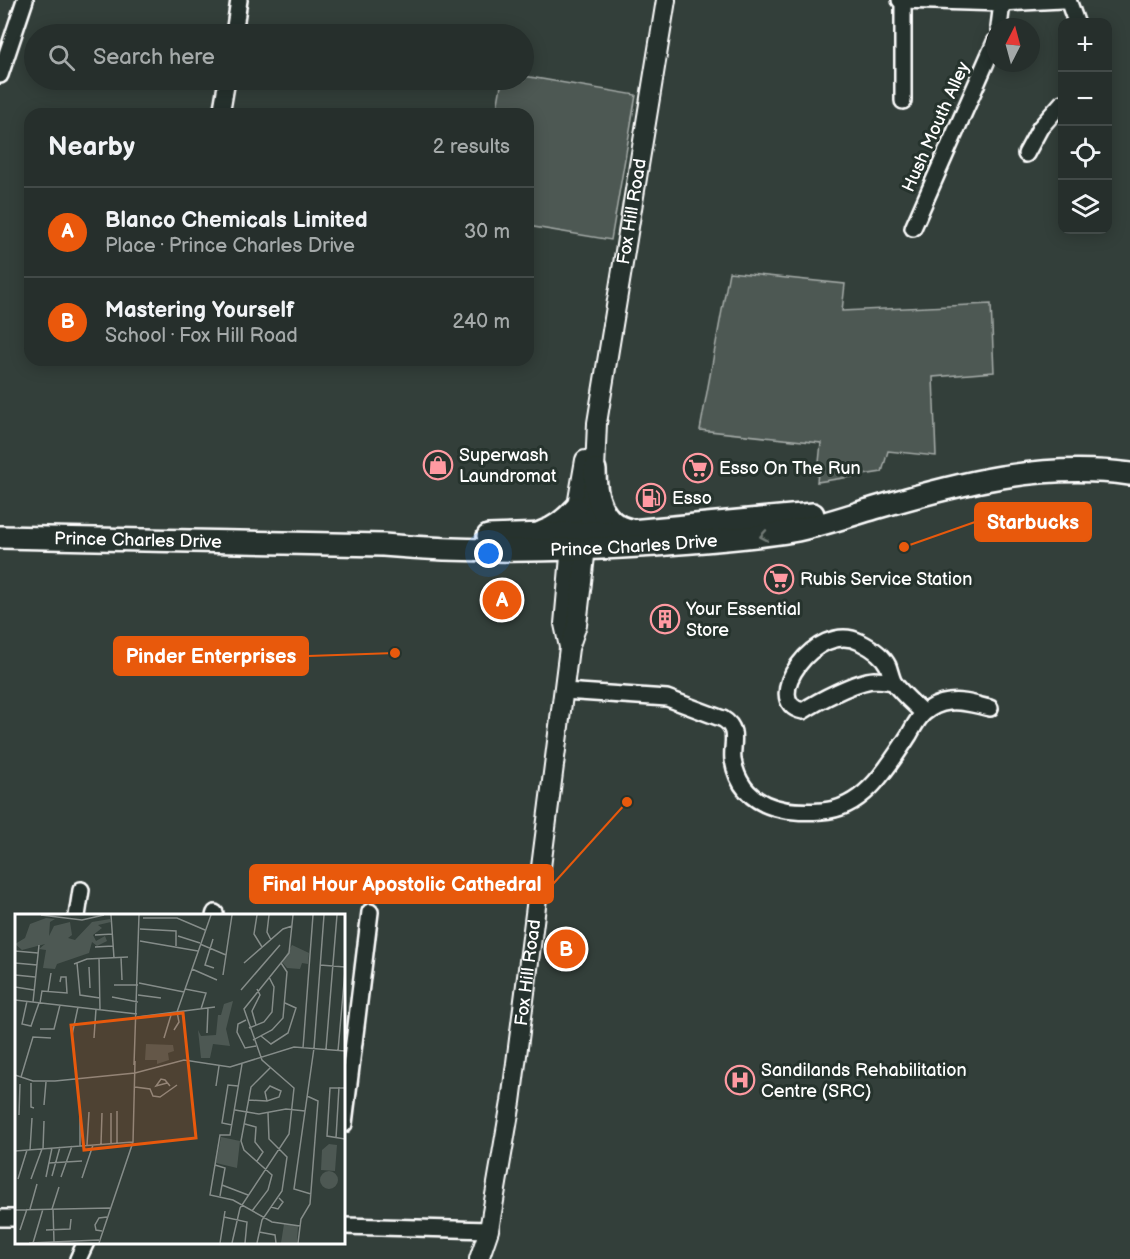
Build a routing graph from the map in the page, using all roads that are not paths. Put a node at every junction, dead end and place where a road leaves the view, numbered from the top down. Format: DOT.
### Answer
graph roads {
  1 [pos="25,0"];
  2 [pos="239,0"];
  3 [pos="666,0"];
  4 [pos="902,0"];
  5 [pos="1062,0"];
  6 [pos="1068,0"];
  7 [pos="1002,3"];
  8 [pos="1000,18"];
  9 [pos="1075,18"];
  10 [pos="235,24"];
  11 [pos="986,62"];
  12 [pos="0,75"];
  13 [pos="225,90"];
  14 [pos="903,101"];
  15 [pos="222,108"];
  16 [pos="1058,108"];
  17 [pos="1026,154"];
  18 [pos="913,228"];
  19 [pos="597,423"];
  20 [pos="595,470"];
  21 [pos="1130,474"];
  22 [pos="882,506"];
  23 [pos="576,508"];
  24 [pos="631,531"];
  25 [pos="532,535"];
  26 [pos="0,537"];
  27 [pos="578,541"];
  28 [pos="383,545"];
  29 [pos="893,682"];
  30 [pos="564,691"];
  31 [pos="990,708"];
  32 [pos="923,713"];
  33 [pos="81,890"];
  34 [pos="370,912"];
  35 [pos="77,914"];
  36 [pos="345,1116"];
  37 [pos="345,1227"];
  38 [pos="489,1230"];
  39 [pos="85,1244"];
  40 [pos="78,1259"];
  41 [pos="479,1259"];
  1 -- 12 [label="street"];
  2 -- 10 [label="street"];
  3 -- 19 [label="main road, Fox Hill Road"];
  4 -- 7 [label="street"];
  4 -- 14 [label="street"];
  5 -- 7 [label="street"];
  6 -- 9 [label="street"];
  7 -- 8 [label="street"];
  11 -- 18 [label="street, Hush Mouth Alley"];
  13 -- 15 [label="street"];
  16 -- 17 [label="street"];
  19 -- 20 [label="main road, Fox Hill Road"];
  19 -- 23 [label="main road, Fox Hill Road"];
  20 -- 24 [label="highway"];
  20 -- 27 [label="main road, Fox Hill Road"];
  21 -- 22 [label="highway, Prince Charles Drive"];
  22 -- 24 [label="highway, Prince Charles Drive"];
  22 -- 27 [label="highway, Prince Charles Drive, one-way"];
  23 -- 25 [label="highway"];
  23 -- 27 [label="main road, Fox Hill Road"];
  24 -- 27 [label="highway, Prince Charles Drive"];
  25 -- 27 [label="highway, Prince Charles Drive"];
  25 -- 28 [label="highway, Prince Charles Drive"];
  26 -- 28 [label="highway, Prince Charles Drive"];
  27 -- 28 [label="highway, Prince Charles Drive"];
  27 -- 30 [label="main road, Fox Hill Road"];
  29 -- 29 [label="street"];
  29 -- 32 [label="street"];
  30 -- 32 [label="street"];
  30 -- 38 [label="main road, Fox Hill Road"];
  31 -- 32 [label="street"];
  33 -- 35 [label="street"];
  34 -- 36 [label="street"];
  37 -- 38 [label="street"];
  38 -- 41 [label="main road, Fox Hill Road"];
  39 -- 40 [label="street"];
}
